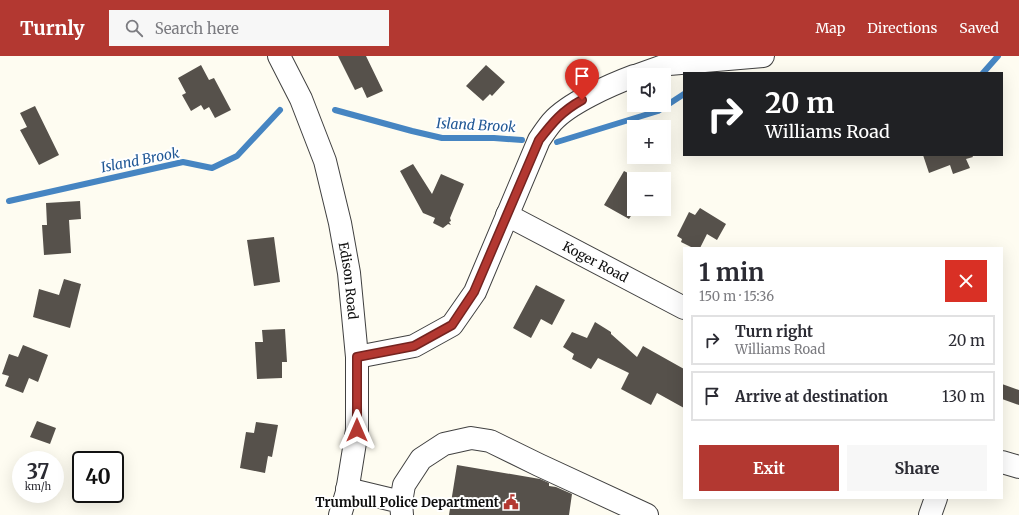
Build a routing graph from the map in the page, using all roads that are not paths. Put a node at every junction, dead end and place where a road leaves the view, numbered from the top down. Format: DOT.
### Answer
graph roads {
  1 [pos="279,56"];
  2 [pos="763,56"];
  3 [pos="667,60"];
  4 [pos="652,68"];
  5 [pos="627,79"];
  6 [pos="507,215"];
  7 [pos="683,307"];
  8 [pos="357,357"];
  9 [pos="1003,462"];
  10 [pos="1019,467"];
  11 [pos="347,489"];
  12 [pos="936,499"];
  13 [pos="401,509"];
  14 [pos="340,515"];
  15 [pos="647,515"];
  16 [pos="930,515"];
  1 -- 8 [label="street, Edison Road"];
  2 -- 3 [label="street"];
  3 -- 4 [label="street"];
  5 -- 6 [label="street"];
  6 -- 7 [label="street, Koger Road"];
  6 -- 8 [label="street"];
  8 -- 11 [label="street, Edison Road"];
  9 -- 10 [label="street"];
  11 -- 13 [label="street"];
  11 -- 14 [label="street, Edison Road"];
  12 -- 16 [label="street"];
  13 -- 15 [label="street"];
}
